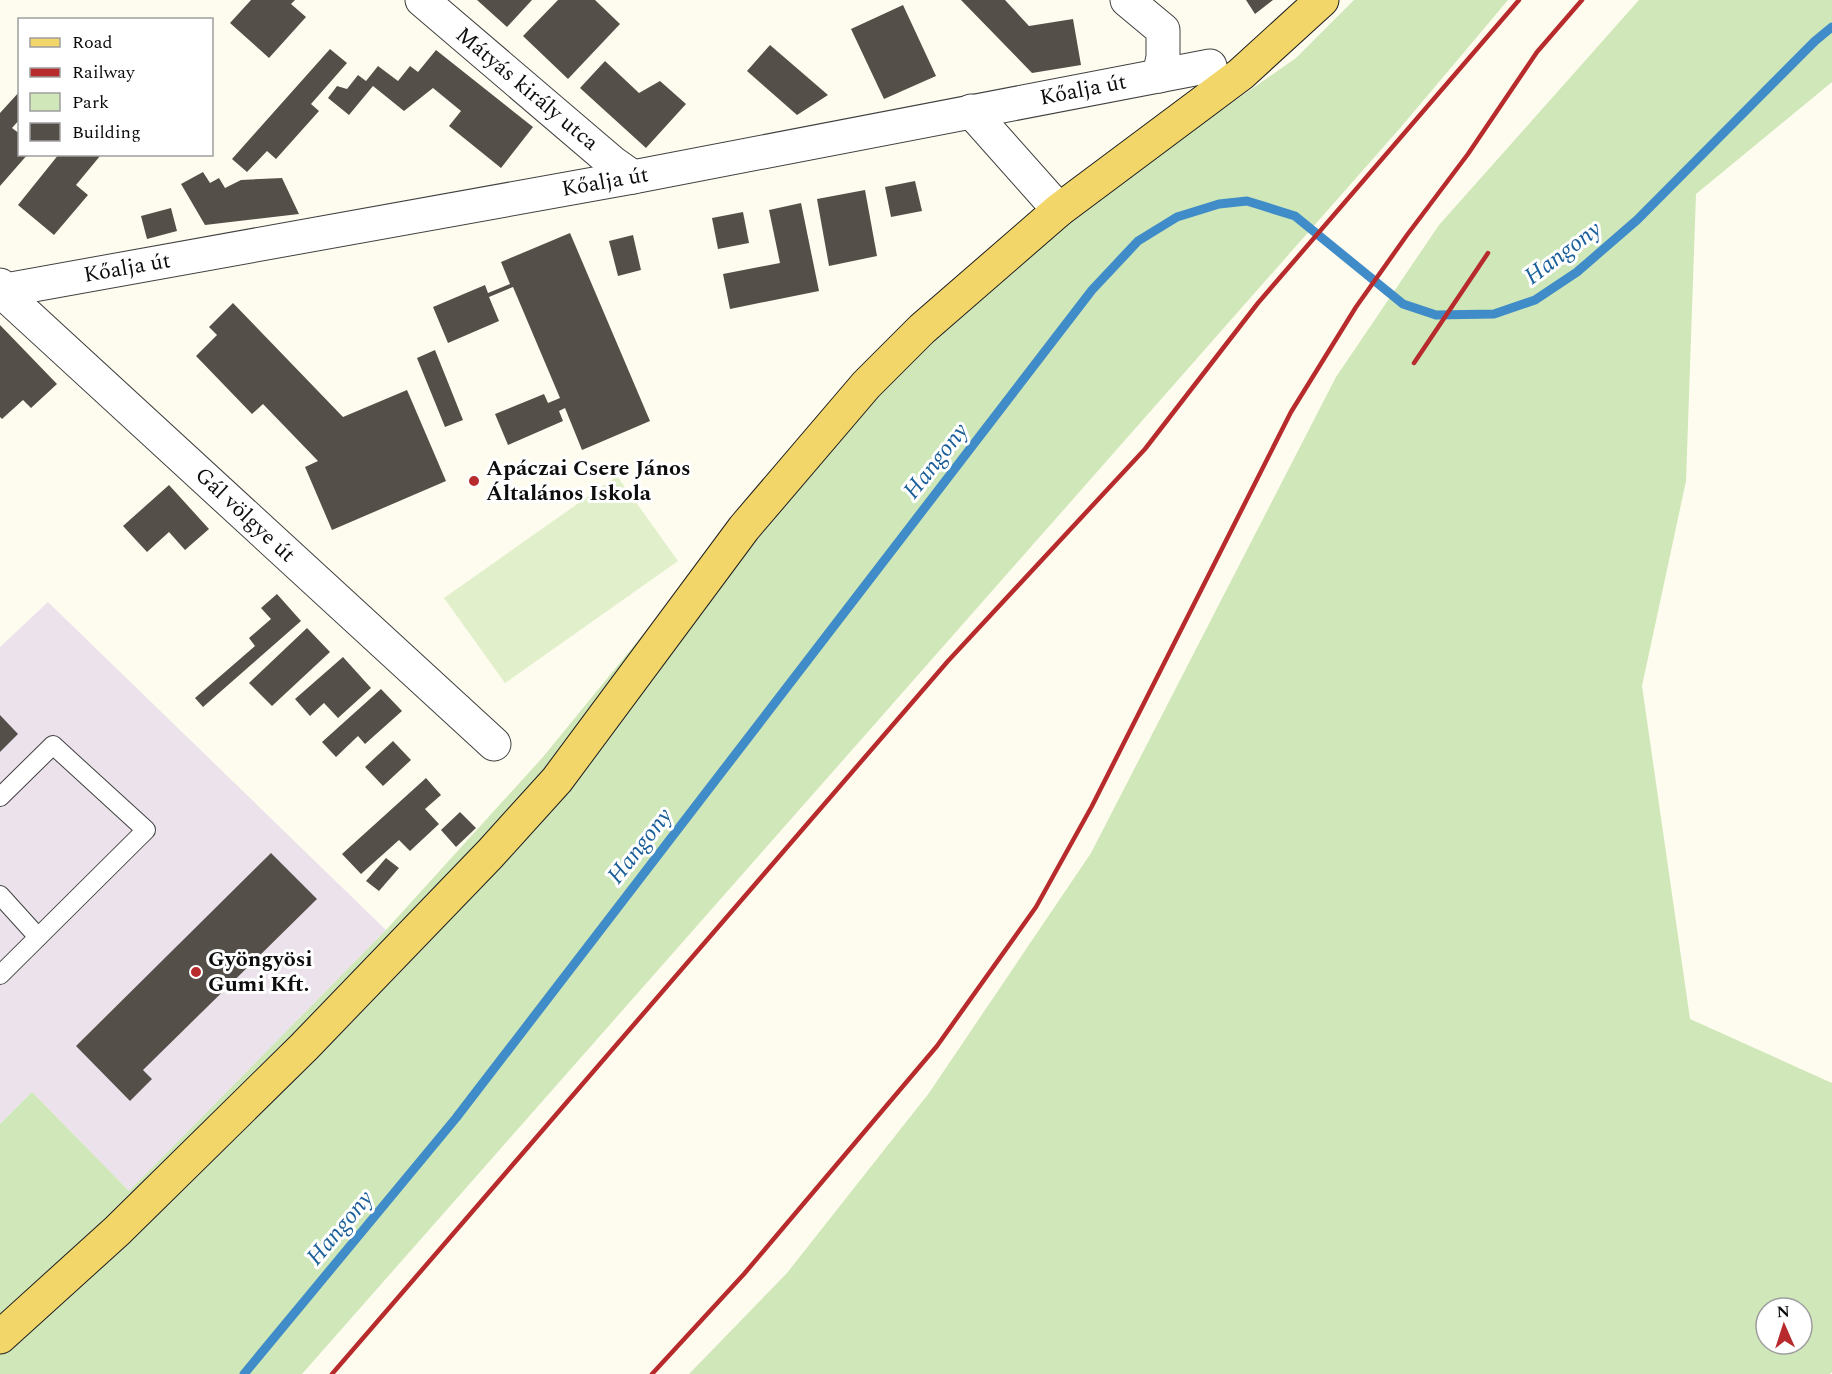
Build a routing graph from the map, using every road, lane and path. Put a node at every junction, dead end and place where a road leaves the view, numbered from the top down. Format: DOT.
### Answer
graph roads {
  1 [pos="422,0"];
  2 [pos="1127,0"];
  3 [pos="1322,0"];
  4 [pos="1210,66"];
  5 [pos="1159,76"];
  6 [pos="971,111"];
  7 [pos="633,177"];
  8 [pos="1059,210"];
  9 [pos="0,289"];
  10 [pos="494,744"];
  11 [pos="0,797"];
  12 [pos="0,895"];
  13 [pos="38,937"];
  14 [pos="0,975"];
  15 [pos="0,1337"];
  1 -- 7 [label="street, Mátyás király utca"];
  2 -- 5 [label="street"];
  3 -- 8 [label="main road"];
  4 -- 5 [label="street, Kőalja út"];
  5 -- 6 [label="street, Kőalja út"];
  6 -- 7 [label="street, Kőalja út"];
  6 -- 8 [label="street"];
  7 -- 9 [label="street, Kőalja út"];
  8 -- 15 [label="main road"];
  9 -- 10 [label="street, Gál völgye út"];
  11 -- 13 [label="lane"];
  12 -- 13 [label="lane"];
  13 -- 14 [label="lane"];
}
